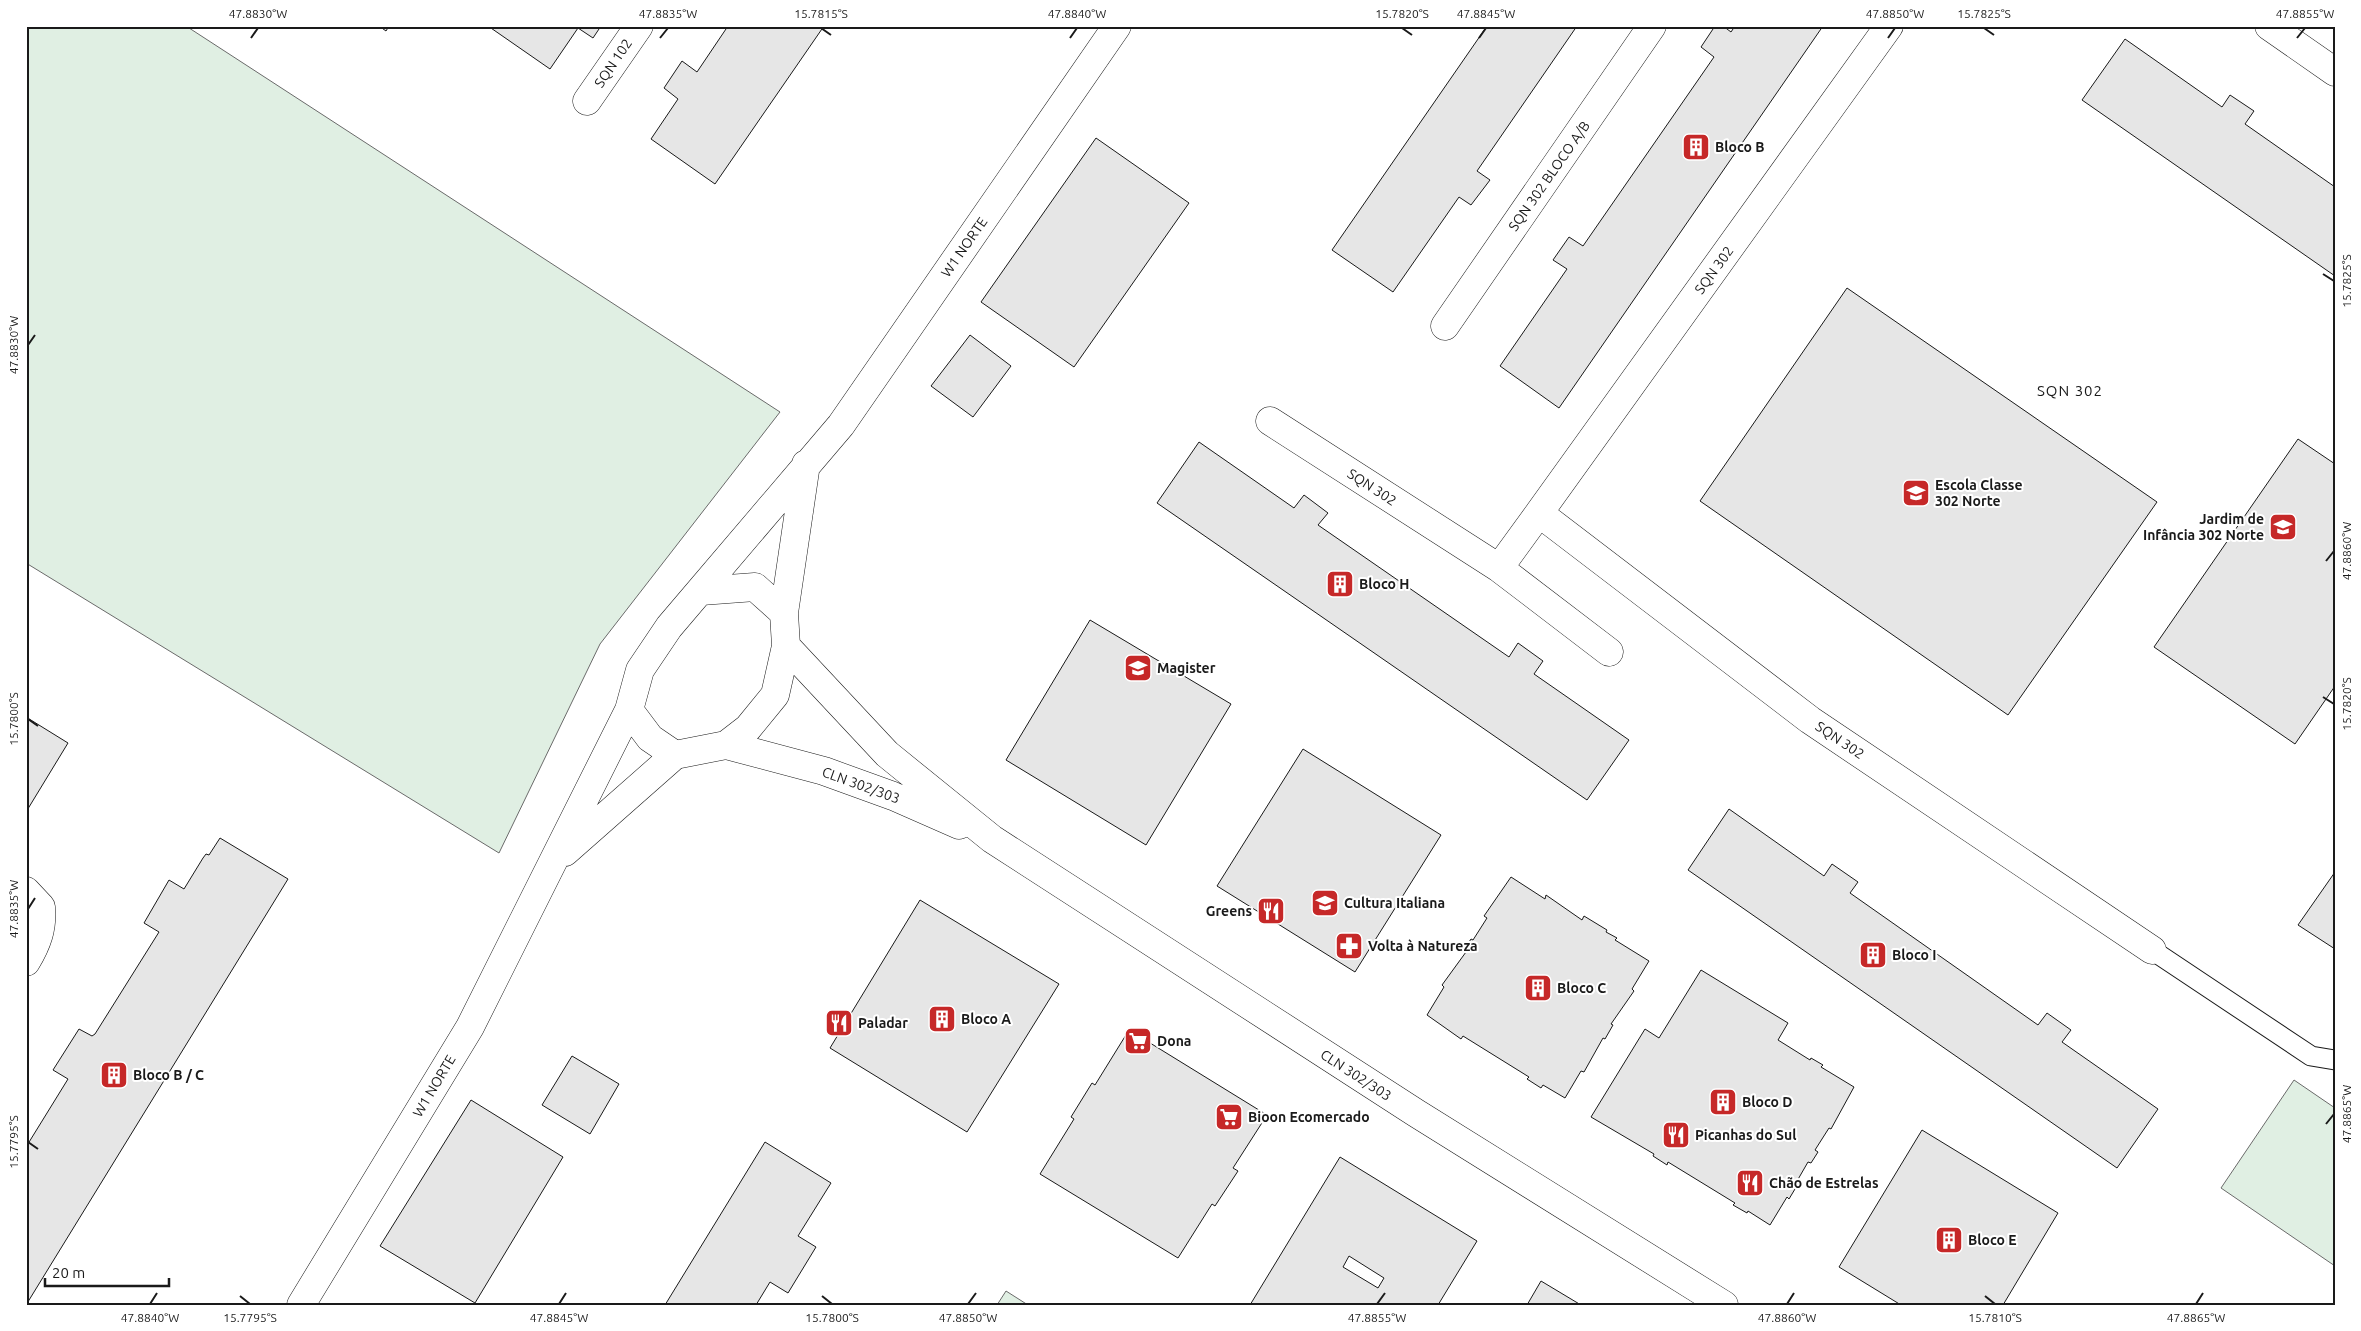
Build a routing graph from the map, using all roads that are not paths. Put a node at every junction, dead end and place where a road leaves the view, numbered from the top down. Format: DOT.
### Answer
graph roads {
  1 [pos="639,26"];
  2 [pos="1117,26"];
  3 [pos="1652,26"];
  4 [pos="1889,26"];
  5 [pos="2269,26"];
  6 [pos="2335,72"];
  7 [pos="588,101"];
  8 [pos="1445,326"];
  9 [pos="1270,421"];
  10 [pos="806,464"];
  11 [pos="1539,513"];
  12 [pos="1499,568"];
  13 [pos="701,591"];
  14 [pos="784,613"];
  15 [pos="786,646"];
  16 [pos="1609,652"];
  17 [pos="629,710"];
  18 [pos="726,745"];
  19 [pos="676,755"];
  20 [pos="992,839"];
  21 [pos="555,861"];
  22 [pos="26,892"];
  23 [pos="2152,950"];
  24 [pos="26,962"];
  25 [pos="2335,1060"];
  26 [pos="301,1305"];
  27 [pos="1724,1305"];
  1 -- 7 [label="street, SQN 102"];
  2 -- 10 [label="street, W1 NORTE"];
  3 -- 8 [label="street, SQN 302 BLOCO A/B"];
  4 -- 11 [label="street, SQN 302"];
  5 -- 6 [label="street"];
  9 -- 12 [label="street, SQN 302"];
  10 -- 13 [label="street, W1 NORTE"];
  10 -- 14 [label="street"];
  11 -- 12 [label="street, SQN 302"];
  11 -- 23 [label="street, SQN 302"];
  12 -- 16 [label="street, SQN 302"];
  13 -- 14 [label="street"];
  13 -- 17 [label="street"];
  14 -- 15 [label="street"];
  15 -- 18 [label="street"];
  15 -- 20 [label="street, CLN 302/303"];
  17 -- 19 [label="street"];
  17 -- 21 [label="street, W1 NORTE"];
  18 -- 19 [label="street"];
  18 -- 20 [label="street, CLN 302/303"];
  19 -- 21 [label="street, W1 NORTE"];
  20 -- 27 [label="street, CLN 302/303"];
  21 -- 26 [label="street, W1 NORTE"];
  22 -- 24 [label="street"];
  23 -- 25 [label="lane"];
}
